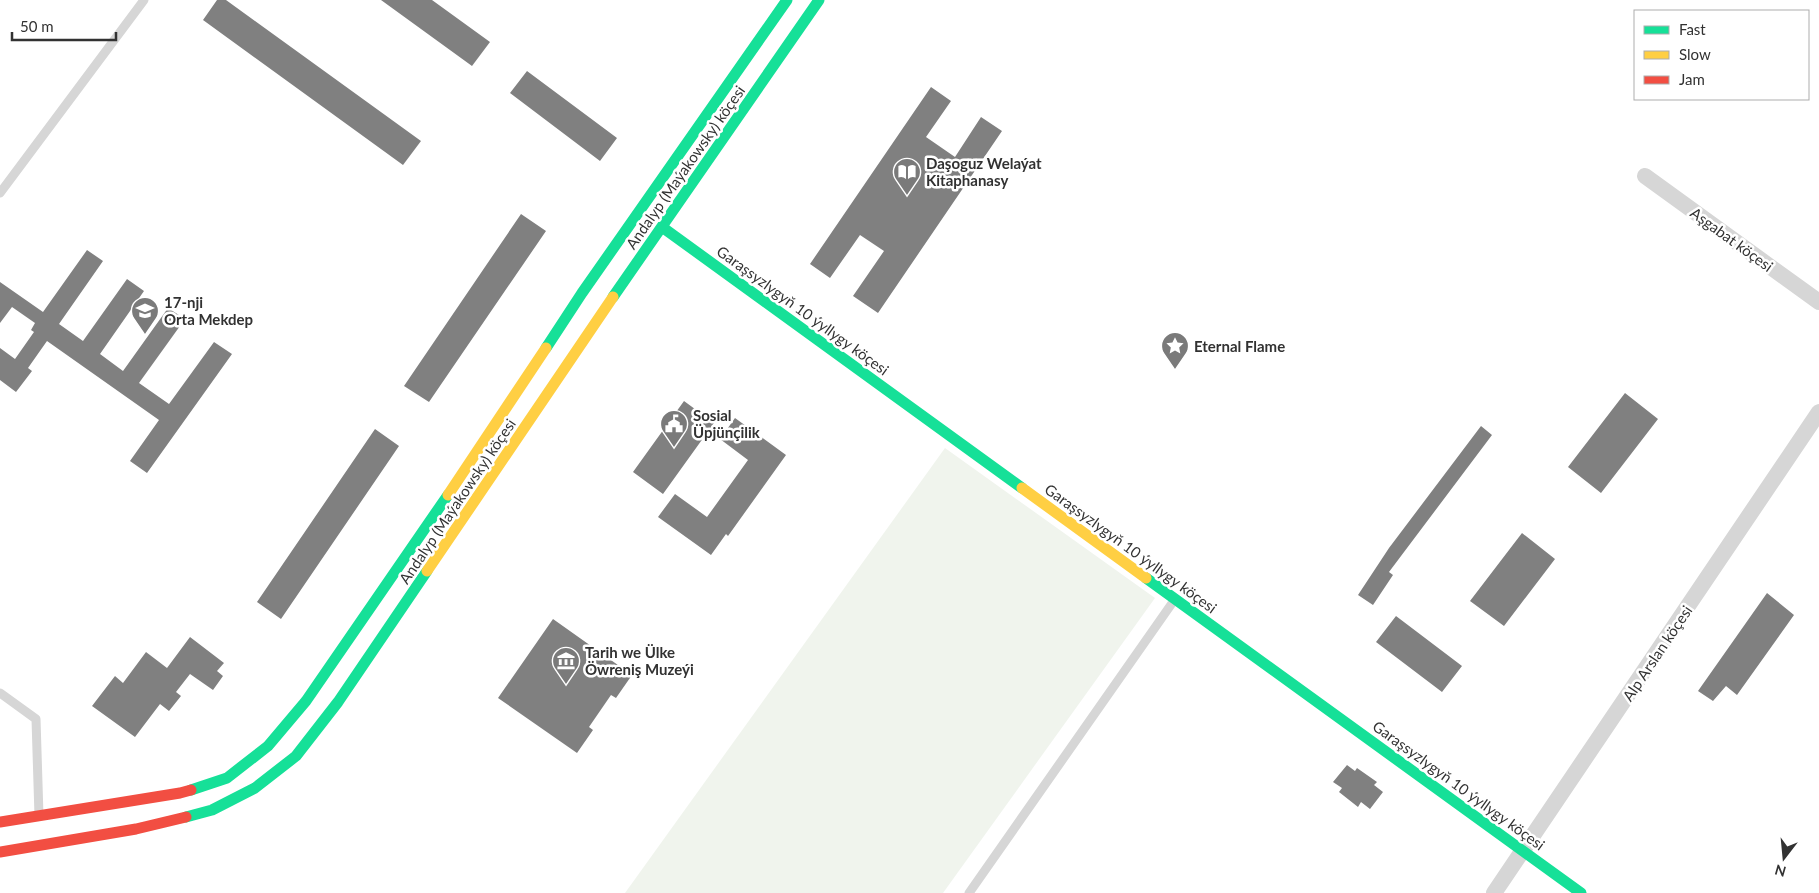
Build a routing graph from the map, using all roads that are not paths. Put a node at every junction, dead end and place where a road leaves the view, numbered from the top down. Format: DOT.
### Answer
graph roads {
  1 [pos="144,0"];
  2 [pos="787,0"];
  3 [pos="814,4"];
  4 [pos="1646,176"];
  5 [pos="0,193"];
  6 [pos="662,227"];
  7 [pos="1819,302"];
  8 [pos="1819,412"];
  9 [pos="1176,599"];
  10 [pos="0,693"];
  11 [pos="39,816"];
  12 [pos="0,822"];
  13 [pos="1523,851"];
  14 [pos="0,852"];
  15 [pos="969,893"];
  16 [pos="1494,893"];
  17 [pos="1581,893"];
  1 -- 5 [label="lane"];
  2 -- 11 [label="main road, Andalyp (Maýakowsky) köçesi"];
  3 -- 6 [label="main road, Andalyp (Maýakowsky) köçesi"];
  4 -- 7 [label="street, Aşgabat köçesi"];
  6 -- 9 [label="main road, Garaşsyzlygyň 10 ýyllygy köçesi"];
  6 -- 14 [label="main road, Andalyp (Maýakowsky) köçesi"];
  8 -- 13 [label="street, Alp Arslan köçesi"];
  9 -- 13 [label="main road, Garaşsyzlygyň 10 ýyllygy köçesi"];
  9 -- 15 [label="lane"];
  10 -- 11 [label="lane"];
  11 -- 12 [label="main road, Andalyp (Maýakowsky) köçesi"];
  13 -- 16 [label="street, Alp Arslan köçesi"];
  13 -- 17 [label="main road, Garaşsyzlygyň 10 ýyllygy köçesi"];
}
